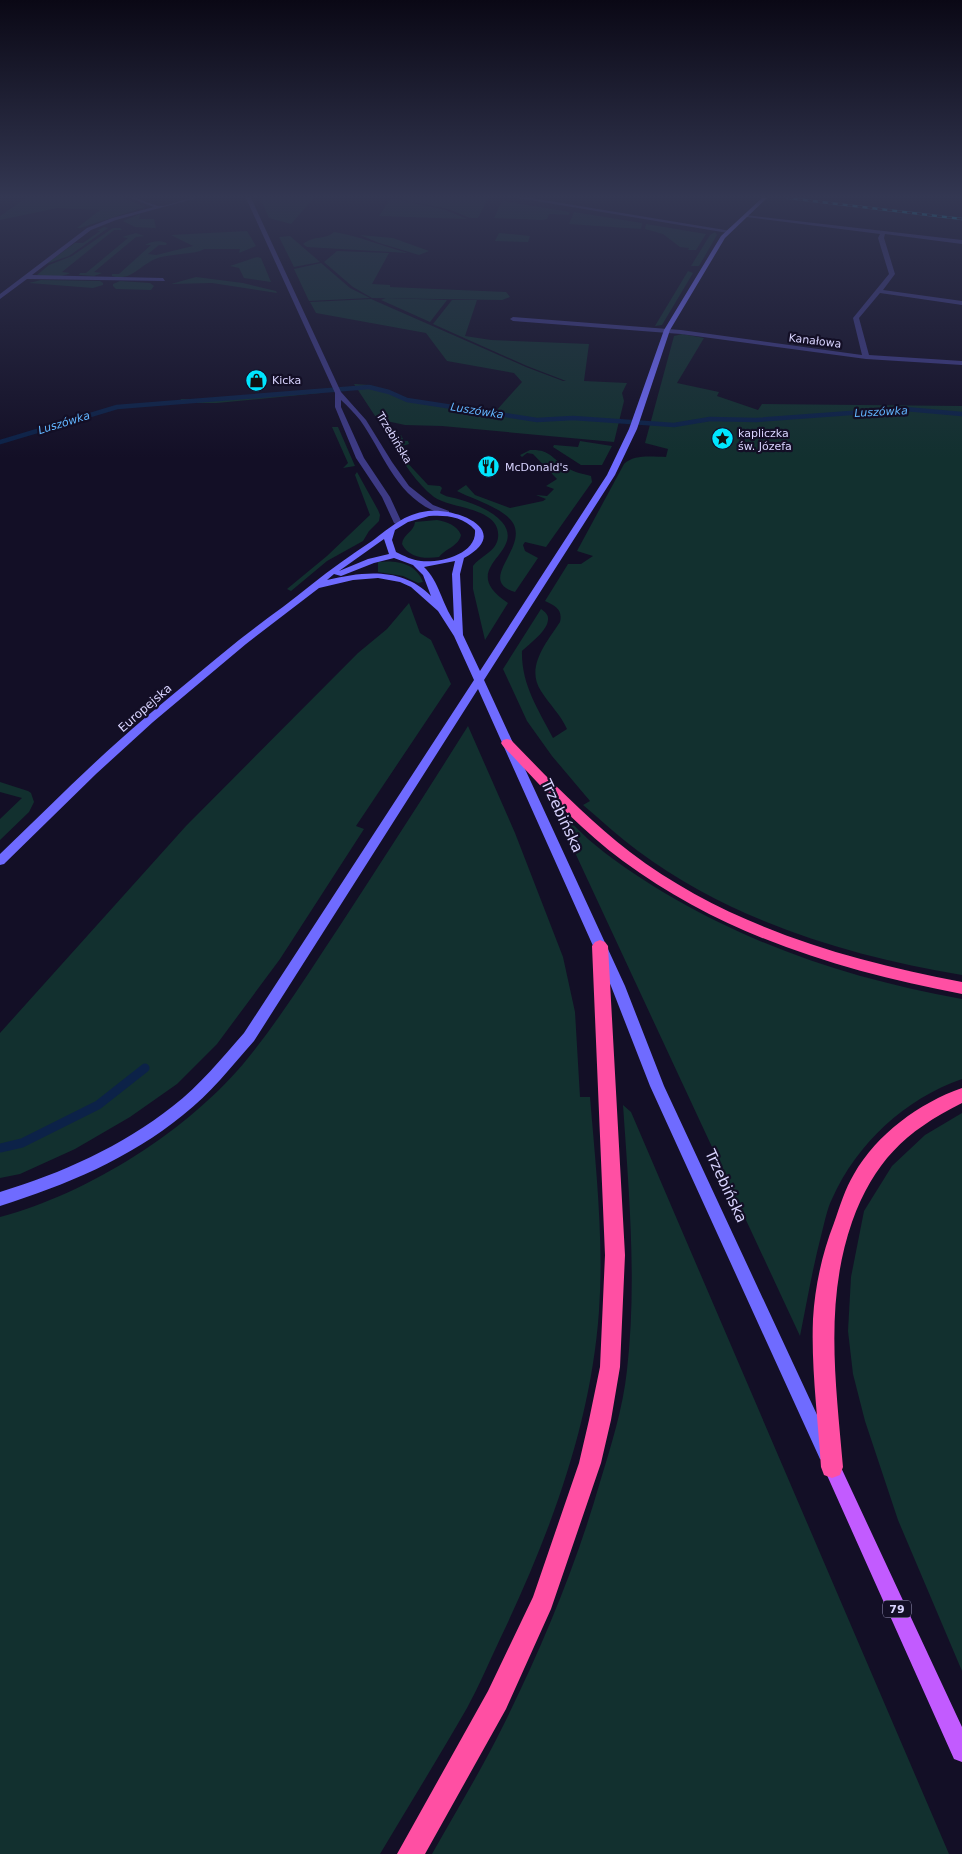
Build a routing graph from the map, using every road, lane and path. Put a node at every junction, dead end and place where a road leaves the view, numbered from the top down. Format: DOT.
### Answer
graph roads {
  1 [pos="16,285"];
  2 [pos="288,285"];
  3 [pos="695,285"];
  4 [pos="883,285"];
  5 [pos="877,291"];
  6 [pos="0,297"];
  7 [pos="962,303"];
  8 [pos="513,319"];
  9 [pos="667,330"];
  10 [pos="866,357"];
  11 [pos="962,363"];
  12 [pos="338,393"];
  13 [pos="446,514"];
  14 [pos="398,523"];
  15 [pos="391,529"];
  16 [pos="396,556"];
  17 [pos="460,556"];
  18 [pos="416,563"];
  19 [pos="316,586"];
  20 [pos="442,611"];
  21 [pos="459,636"];
  22 [pos="507,743"];
  23 [pos="0,861"];
  24 [pos="600,946"];
  25 [pos="962,988"];
  26 [pos="962,1095"];
  27 [pos="0,1199"];
  28 [pos="832,1467"];
  29 [pos="962,1751"];
  30 [pos="410,1854"];
  1 -- 6 [label="street"];
  2 -- 12 [label="street, Trzebińska"];
  3 -- 9 [label="main road"];
  4 -- 5 [label="street"];
  5 -- 7 [label="street"];
  5 -- 10 [label="street"];
  8 -- 9 [label="street, Kanałowa"];
  9 -- 10 [label="street, Kanałowa"];
  9 -- 27 [label="main road"];
  10 -- 11 [label="street, Kanałowa"];
  12 -- 13 [label="street, Trzebińska"];
  12 -- 14 [label="street, Trzebińska"];
  13 -- 14 [label="main road"];
  13 -- 17 [label="main road"];
  14 -- 15 [label="main road, Europejska"];
  15 -- 16 [label="main road"];
  15 -- 19 [label="main road, Europejska"];
  16 -- 18 [label="main road"];
  16 -- 19 [label="main road, Europejska"];
  17 -- 18 [label="main road"];
  17 -- 21 [label="main road, Trzebińska / 79"];
  18 -- 20 [label="main road, Trzebińska / 79"];
  19 -- 20 [label="main road"];
  19 -- 23 [label="main road, Europejska"];
  20 -- 21 [label="main road, Trzebińska / 79"];
  21 -- 22 [label="main road, Trzebińska / 79"];
  22 -- 24 [label="main road, Trzebińska / 79"];
  22 -- 25 [label="highway"];
  24 -- 28 [label="main road, Trzebińska / 79"];
  24 -- 30 [label="highway"];
  26 -- 28 [label="highway"];
  28 -- 29 [label="main road, Trzebińska / 79"];
}
